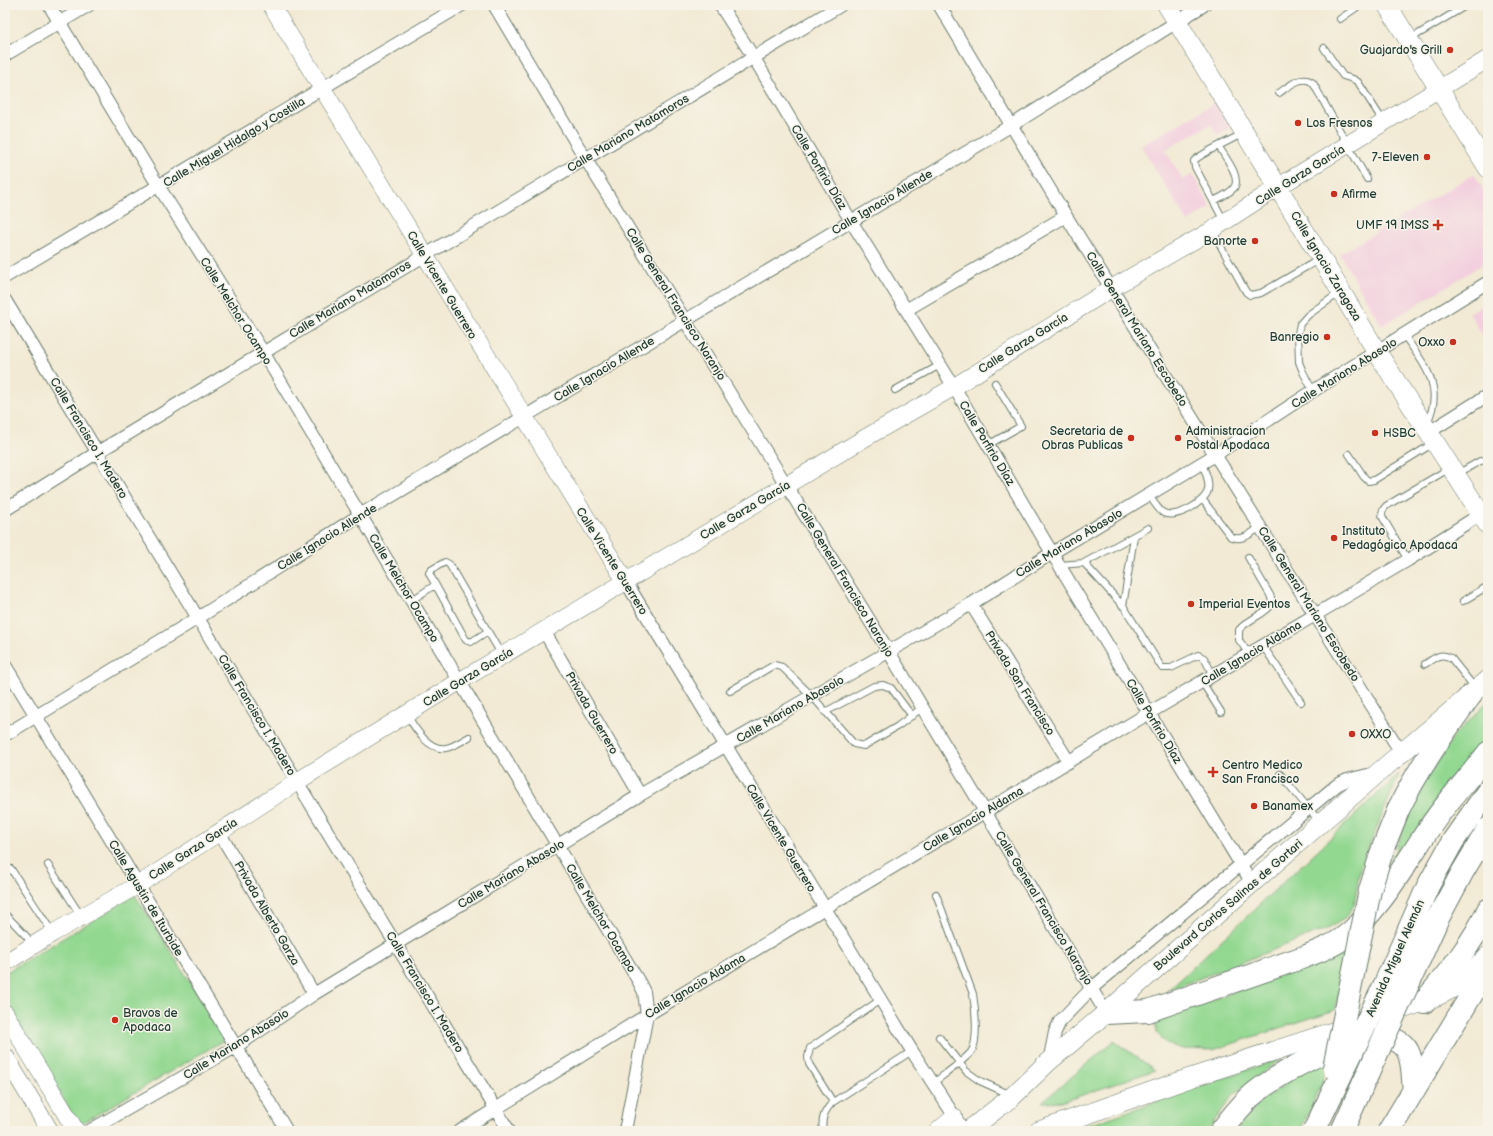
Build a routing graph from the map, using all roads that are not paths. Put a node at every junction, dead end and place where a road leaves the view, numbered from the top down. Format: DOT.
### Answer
graph roads {
  1 [pos="49,5"];
  2 [pos="89,5"];
  3 [pos="271,5"];
  4 [pos="462,5"];
  5 [pos="494,5"];
  6 [pos="720,5"];
  7 [pos="841,5"];
  8 [pos="939,5"];
  9 [pos="1166,5"];
  10 [pos="1204,5"];
  11 [pos="1360,5"];
  12 [pos="1387,5"];
  13 [pos="1467,5"];
  14 [pos="1340,19"];
  15 [pos="1176,21"];
  16 [pos="60,22"];
  17 [pos="1409,40"];
  18 [pos="1324,48"];
  19 [pos="5,55"];
  20 [pos="754,58"];
  21 [pos="1488,59"];
  22 [pos="322,89"];
  23 [pos="1440,89"];
  24 [pos="1279,93"];
  25 [pos="1384,123"];
  26 [pos="1012,125"];
  27 [pos="1245,133"];
  28 [pos="1348,145"];
  29 [pos="1219,147"];
  30 [pos="586,158"];
  31 [pos="1488,168"];
  32 [pos="1367,179"];
  33 [pos="159,187"];
  34 [pos="1278,187"];
  35 [pos="1214,201"];
  36 [pos="1066,216"];
  37 [pos="851,221"];
  38 [pos="1218,226"];
  39 [pos="424,255"];
  40 [pos="1321,258"];
  41 [pos="5,277"];
  42 [pos="1488,282"];
  43 [pos="1112,288"];
  44 [pos="1341,291"];
  45 [pos="5,300"];
  46 [pos="906,310"];
  47 [pos="686,319"];
  48 [pos="1404,335"];
  49 [pos="263,352"];
  50 [pos="1377,352"];
  51 [pos="940,365"];
  52 [pos="995,383"];
  53 [pos="954,387"];
  54 [pos="895,390"];
  55 [pos="1313,391"];
  56 [pos="1488,395"];
  57 [pos="524,418"];
  58 [pos="1430,434"];
  59 [pos="988,445"];
  60 [pos="98,452"];
  61 [pos="1350,454"];
  62 [pos="1215,455"];
  63 [pos="1488,460"];
  64 [pos="1202,463"];
  65 [pos="1454,470"];
  66 [pos="787,484"];
  67 [pos="1148,495"];
  68 [pos="1203,500"];
  69 [pos="5,510"];
  70 [pos="360,515"];
  71 [pos="1486,516"];
  72 [pos="1260,527"];
  73 [pos="1148,528"];
  74 [pos="1134,537"];
  75 [pos="1052,553"];
  76 [pos="1248,557"];
  77 [pos="1408,560"];
  78 [pos="1084,563"];
  79 [pos="1060,565"];
  80 [pos="626,582"];
  81 [pos="436,585"];
  82 [pos="1488,586"];
  83 [pos="412,600"];
  84 [pos="1463,601"];
  85 [pos="971,604"];
  86 [pos="1123,606"];
  87 [pos="1315,615"];
  88 [pos="198,618"];
  89 [pos="488,631"];
  90 [pos="544,631"];
  91 [pos="1264,646"];
  92 [pos="889,652"];
  93 [pos="1249,654"];
  94 [pos="502,656"];
  95 [pos="1425,664"];
  96 [pos="5,665"];
  97 [pos="1213,675"];
  98 [pos="460,681"];
  99 [pos="1202,682"];
  100 [pos="1482,686"];
  101 [pos="730,691"];
  102 [pos="812,696"];
  103 [pos="1301,702"];
  104 [pos="923,707"];
  105 [pos="826,712"];
  106 [pos="1221,712"];
  107 [pos="1149,713"];
  108 [pos="406,714"];
  109 [pos="912,716"];
  110 [pos="36,717"];
  111 [pos="5,735"];
  112 [pos="469,737"];
  113 [pos="725,746"];
  114 [pos="1488,753"];
  115 [pos="1402,754"];
  116 [pos="1069,762"];
  117 [pos="1379,772"];
  118 [pos="1280,774"];
  119 [pos="298,781"];
  120 [pos="1488,790"];
  121 [pos="640,795"];
  122 [pos="1308,808"];
  123 [pos="986,812"];
  124 [pos="1321,823"];
  125 [pos="1488,829"];
  126 [pos="219,832"];
  127 [pos="557,846"];
  128 [pos="1240,864"];
  129 [pos="48,865"];
  130 [pos="11,869"];
  131 [pos="1252,883"];
  132 [pos="138,885"];
  133 [pos="936,894"];
  134 [pos="824,908"];
  135 [pos="1488,910"];
  136 [pos="5,914"];
  137 [pos="81,917"];
  138 [pos="53,933"];
  139 [pos="396,944"];
  140 [pos="33,947"];
  141 [pos="1488,956"];
  142 [pos="5,963"];
  143 [pos="1488,965"];
  144 [pos="1092,988"];
  145 [pos="314,994"];
  146 [pos="880,1000"];
  147 [pos="1424,1002"];
  148 [pos="5,1013"];
  149 [pos="1106,1013"];
  150 [pos="647,1015"];
  151 [pos="939,1037"];
  152 [pos="237,1046"];
  153 [pos="912,1051"];
  154 [pos="5,1056"];
  155 [pos="1048,1062"];
  156 [pos="958,1063"];
  157 [pos="932,1084"];
  158 [pos="1414,1090"];
  159 [pos="1013,1096"];
  160 [pos="1328,1099"];
  161 [pos="833,1102"];
  162 [pos="496,1109"];
  163 [pos="954,1117"];
  164 [pos="50,1131"];
  165 [pos="76,1131"];
  166 [pos="89,1131"];
  167 [pos="287,1131"];
  168 [pos="460,1131"];
  169 [pos="509,1131"];
  170 [pos="625,1131"];
  171 [pos="823,1131"];
  172 [pos="938,1131"];
  173 [pos="964,1131"];
  174 [pos="968,1131"];
  175 [pos="1039,1131"];
  176 [pos="1222,1131"];
  177 [pos="1314,1131"];
  178 [pos="1342,1131"];
  179 [pos="1389,1131"];
  1 -- 16 [label="street, Calle Melchor Ocampo"];
  2 -- 16 [label="street"];
  3 -- 22 [label="street, Calle Vicente Guerrero"];
  4 -- 22 [label="street, Calle Miguel Hidalgo y Costilla"];
  5 -- 30 [label="street, Calle General Francisco Naranjo"];
  6 -- 20 [label="street, Calle Porfirio Díaz"];
  7 -- 20 [label="street, Calle Mariano Matamoros"];
  8 -- 26 [label="street, Calle General Mariano Escobedo"];
  9 -- 15 [label="main road, Calle Ignacio Zaragoza"];
  10 -- 15 [label="street, Calle Ignacio Allende"];
  11 -- 14 [label="lane"];
  12 -- 17 [label="main road"];
  13 -- 17 [label="lane"];
  15 -- 26 [label="street, Calle Ignacio Allende"];
  15 -- 27 [label="main road, Calle Ignacio Zaragoza"];
  16 -- 19 [label="street"];
  16 -- 33 [label="street, Calle Melchor Ocampo"];
  17 -- 23 [label="main road"];
  18 -- 25 [label="lane"];
  20 -- 30 [label="street, Calle Mariano Matamoros"];
  20 -- 37 [label="street, Calle Porfirio Díaz"];
  21 -- 23 [label="street, Calle Garza García"];
  22 -- 33 [label="street, Calle Miguel Hidalgo y Costilla"];
  22 -- 39 [label="street, Calle Vicente Guerrero"];
  23 -- 25 [label="street, Calle Garza García"];
  23 -- 31 [label="main road"];
  24 -- 28 [label="lane"];
  25 -- 28 [label="street, Calle Garza García"];
  26 -- 36 [label="street, Calle General Mariano Escobedo"];
  26 -- 37 [label="street, Calle Ignacio Allende"];
  27 -- 29 [label="lane"];
  27 -- 34 [label="main road, Calle Ignacio Zaragoza"];
  28 -- 32 [label="lane"];
  28 -- 34 [label="street, Calle Garza García"];
  29 -- 35 [label="lane"];
  29 -- 35 [label="lane"];
  30 -- 39 [label="street, Calle Mariano Matamoros"];
  30 -- 47 [label="street, Calle General Francisco Naranjo"];
  33 -- 41 [label="street, Calle Miguel Hidalgo y Costilla"];
  33 -- 49 [label="street, Calle Melchor Ocampo"];
  34 -- 38 [label="street, Calle Garza García"];
  34 -- 40 [label="main road, Calle Ignacio Zaragoza"];
  35 -- 38 [label="lane"];
  36 -- 43 [label="street, Calle General Mariano Escobedo"];
  36 -- 46 [label="street"];
  37 -- 46 [label="street, Calle Porfirio Díaz"];
  37 -- 47 [label="street, Calle Ignacio Allende"];
  38 -- 40 [label="lane"];
  38 -- 43 [label="street, Calle Garza García"];
  39 -- 49 [label="street, Calle Mariano Matamoros"];
  39 -- 57 [label="street, Calle Vicente Guerrero"];
  40 -- 44 [label="main road, Calle Ignacio Zaragoza"];
  42 -- 48 [label="street, Calle Mariano Abasolo"];
  43 -- 53 [label="street, Calle Garza García"];
  43 -- 62 [label="street, Calle General Mariano Escobedo"];
  44 -- 50 [label="main road, Calle Ignacio Zaragoza"];
  44 -- 55 [label="lane"];
  45 -- 60 [label="street, Calle Francisco I. Madero"];
  46 -- 51 [label="street, Calle Porfirio Díaz"];
  47 -- 57 [label="street, Calle Ignacio Allende"];
  47 -- 66 [label="street, Calle General Francisco Naranjo"];
  48 -- 50 [label="street, Calle Mariano Abasolo"];
  48 -- 58 [label="lane"];
  49 -- 60 [label="street, Calle Mariano Matamoros"];
  49 -- 70 [label="street, Calle Melchor Ocampo"];
  50 -- 55 [label="street, Calle Mariano Abasolo"];
  50 -- 58 [label="main road, Calle Ignacio Zaragoza"];
  51 -- 53 [label="street, Calle Porfirio Díaz"];
  51 -- 54 [label="lane"];
  52 -- 59 [label="lane"];
  53 -- 59 [label="street, Calle Porfirio Díaz"];
  53 -- 66 [label="street, Calle Garza García"];
  55 -- 62 [label="street, Calle Mariano Abasolo"];
  56 -- 58 [label="street"];
  57 -- 70 [label="street, Calle Ignacio Allende"];
  57 -- 80 [label="street, Calle Vicente Guerrero"];
  58 -- 61 [label="lane"];
  58 -- 65 [label="main road, Calle Ignacio Zaragoza"];
  59 -- 75 [label="street, Calle Porfirio Díaz"];
  60 -- 69 [label="street, Calle Mariano Matamoros"];
  60 -- 88 [label="street, Calle Francisco I. Madero"];
  62 -- 64 [label="street, Calle Mariano Abasolo"];
  62 -- 72 [label="street, Calle General Mariano Escobedo"];
  63 -- 65 [label="lane"];
  64 -- 67 [label="street, Calle Mariano Abasolo"];
  64 -- 68 [label="lane"];
  65 -- 71 [label="main road, Calle Ignacio Zaragoza"];
  65 -- 77 [label="lane"];
  66 -- 80 [label="street, Calle Garza García"];
  66 -- 92 [label="street, Calle General Francisco Naranjo"];
  67 -- 68 [label="lane"];
  67 -- 75 [label="street, Calle Mariano Abasolo"];
  68 -- 72 [label="lane"];
  70 -- 83 [label="street, Calle Melchor Ocampo"];
  70 -- 88 [label="street, Calle Ignacio Allende"];
  71 -- 77 [label="street, Calle Ignacio Aldama"];
  72 -- 87 [label="street, Calle General Mariano Escobedo"];
  73 -- 74 [label="lane"];
  74 -- 78 [label="lane"];
  74 -- 86 [label="lane"];
  75 -- 79 [label="street, Calle Porfirio Díaz"];
  75 -- 85 [label="street, Calle Mariano Abasolo"];
  76 -- 93 [label="lane"];
  77 -- 87 [label="street, Calle Ignacio Aldama"];
  78 -- 79 [label="lane"];
  78 -- 86 [label="lane"];
  79 -- 107 [label="street, Calle Porfirio Díaz"];
  80 -- 90 [label="street, Calle Garza García"];
  80 -- 113 [label="street, Calle Vicente Guerrero"];
  81 -- 83 [label="lane"];
  81 -- 89 [label="lane"];
  81 -- 89 [label="lane"];
  82 -- 84 [label="lane"];
  83 -- 98 [label="street, Calle Melchor Ocampo"];
  85 -- 92 [label="street, Calle Mariano Abasolo"];
  85 -- 116 [label="street, Privada San Francisco"];
  86 -- 97 [label="lane"];
  87 -- 91 [label="street, Calle Ignacio Aldama"];
  87 -- 115 [label="street, Calle General Mariano Escobedo"];
  88 -- 110 [label="street, Calle Ignacio Allende"];
  88 -- 119 [label="street, Calle Francisco I. Madero"];
  89 -- 94 [label="lane"];
  90 -- 94 [label="street, Calle Garza García"];
  90 -- 121 [label="street, Privada Guerrero"];
  91 -- 93 [label="street, Calle Ignacio Aldama"];
  91 -- 103 [label="lane"];
  92 -- 102 [label="street, Calle Mariano Abasolo"];
  92 -- 104 [label="street, Calle General Francisco Naranjo"];
  93 -- 97 [label="street, Calle Ignacio Aldama"];
  94 -- 98 [label="street, Calle Garza García"];
  95 -- 100 [label="lane"];
  96 -- 110 [label="street, Calle Agustin de Iturbide"];
  97 -- 99 [label="street, Calle Ignacio Aldama"];
  98 -- 108 [label="street, Calle Garza García"];
  98 -- 127 [label="street, Calle Melchor Ocampo"];
  99 -- 106 [label="lane"];
  99 -- 107 [label="street, Calle Ignacio Aldama"];
  100 -- 115 [label="main road, Boulevard Carlos Salinas de Gortari"];
  100 -- 160 [label="highway, bridge"];
  101 -- 102 [label="lane"];
  102 -- 105 [label="lane"];
  102 -- 113 [label="street, Calle Mariano Abasolo"];
  104 -- 109 [label="lane"];
  104 -- 123 [label="street, Calle General Francisco Naranjo"];
  105 -- 109 [label="lane"];
  105 -- 109 [label="lane"];
  107 -- 116 [label="street, Calle Ignacio Aldama"];
  107 -- 128 [label="street, Calle Porfirio Díaz"];
  108 -- 112 [label="lane"];
  108 -- 119 [label="street, Calle Garza García"];
  110 -- 111 [label="street, Calle Ignacio Allende"];
  110 -- 132 [label="street, Calle Agustin de Iturbide"];
  113 -- 121 [label="street, Calle Mariano Abasolo"];
  113 -- 134 [label="street, Calle Vicente Guerrero"];
  114 -- 149 [label="highway"];
  115 -- 117 [label="main road, Boulevard Carlos Salinas de Gortari"];
  116 -- 123 [label="street, Calle Ignacio Aldama"];
  117 -- 122 [label="street"];
  117 -- 124 [label="main road, Boulevard Carlos Salinas de Gortari"];
  118 -- 122 [label="lane"];
  119 -- 126 [label="street, Calle Garza García"];
  119 -- 139 [label="street, Calle Francisco I. Madero"];
  120 -- 160 [label="highway, Avenida Miguel Alemán, bridge"];
  121 -- 127 [label="street, Calle Mariano Abasolo"];
  122 -- 124 [label="lane"];
  122 -- 128 [label="street"];
  123 -- 134 [label="street, Calle Ignacio Aldama"];
  123 -- 144 [label="street, Calle General Francisco Naranjo"];
  124 -- 131 [label="main road, Boulevard Carlos Salinas de Gortari"];
  125 -- 178 [label="highway, Avenida Miguel Alemán, bridge"];
  126 -- 132 [label="street, Calle Garza García"];
  126 -- 145 [label="street, Privada Alberto Garza"];
  127 -- 139 [label="street, Calle Mariano Abasolo"];
  127 -- 150 [label="street, Calle Melchor Ocampo"];
  128 -- 131 [label="street, Calle Porfirio Díaz"];
  128 -- 144 [label="street"];
  129 -- 137 [label="lane"];
  130 -- 138 [label="lane"];
  131 -- 149 [label="main road, Boulevard Carlos Salinas de Gortari"];
  132 -- 137 [label="street, Calle Garza García"];
  132 -- 152 [label="street, Calle Agustin de Iturbide"];
  133 -- 156 [label="lane"];
  134 -- 146 [label="street, Calle Vicente Guerrero"];
  134 -- 150 [label="street, Calle Ignacio Aldama"];
  135 -- 147 [label="highway"];
  136 -- 140 [label="lane"];
  137 -- 138 [label="street, Calle Garza García"];
  138 -- 140 [label="street, Calle Garza García"];
  139 -- 145 [label="street, Calle Mariano Abasolo"];
  139 -- 162 [label="street, Calle Francisco I. Madero"];
  140 -- 142 [label="street, Calle Garza García"];
  141 -- 147 [label="main road"];
  143 -- 158 [label="highway"];
  144 -- 149 [label="street, Calle General Francisco Naranjo"];
  144 -- 155 [label="street"];
  145 -- 152 [label="street, Calle Mariano Abasolo"];
  146 -- 153 [label="street, Calle Vicente Guerrero"];
  146 -- 161 [label="lane"];
  147 -- 175 [label="main road"];
  148 -- 165 [label="street"];
  149 -- 155 [label="main road, Boulevard Carlos Salinas de Gortari"];
  150 -- 162 [label="street, Calle Ignacio Aldama"];
  150 -- 170 [label="street, Calle Melchor Ocampo"];
  151 -- 156 [label="lane"];
  152 -- 166 [label="street, Calle Mariano Abasolo"];
  152 -- 167 [label="street, Calle Agustin de Iturbide"];
  153 -- 157 [label="street, Calle Vicente Guerrero"];
  153 -- 161 [label="lane"];
  154 -- 164 [label="street"];
  155 -- 159 [label="main road, Boulevard Carlos Salinas de Gortari"];
  156 -- 157 [label="lane"];
  156 -- 159 [label="lane"];
  157 -- 163 [label="street, Calle Vicente Guerrero"];
  158 -- 176 [label="highway"];
  158 -- 179 [label="highway"];
  159 -- 174 [label="main road, Boulevard Carlos Salinas de Gortari"];
  160 -- 177 [label="highway, Avenida Miguel Alemán, bridge"];
  161 -- 171 [label="lane"];
  162 -- 168 [label="street, Calle Ignacio Aldama"];
  162 -- 169 [label="street, Calle Francisco I. Madero"];
  163 -- 172 [label="street"];
  163 -- 173 [label="street, Calle Vicente Guerrero"];
}
